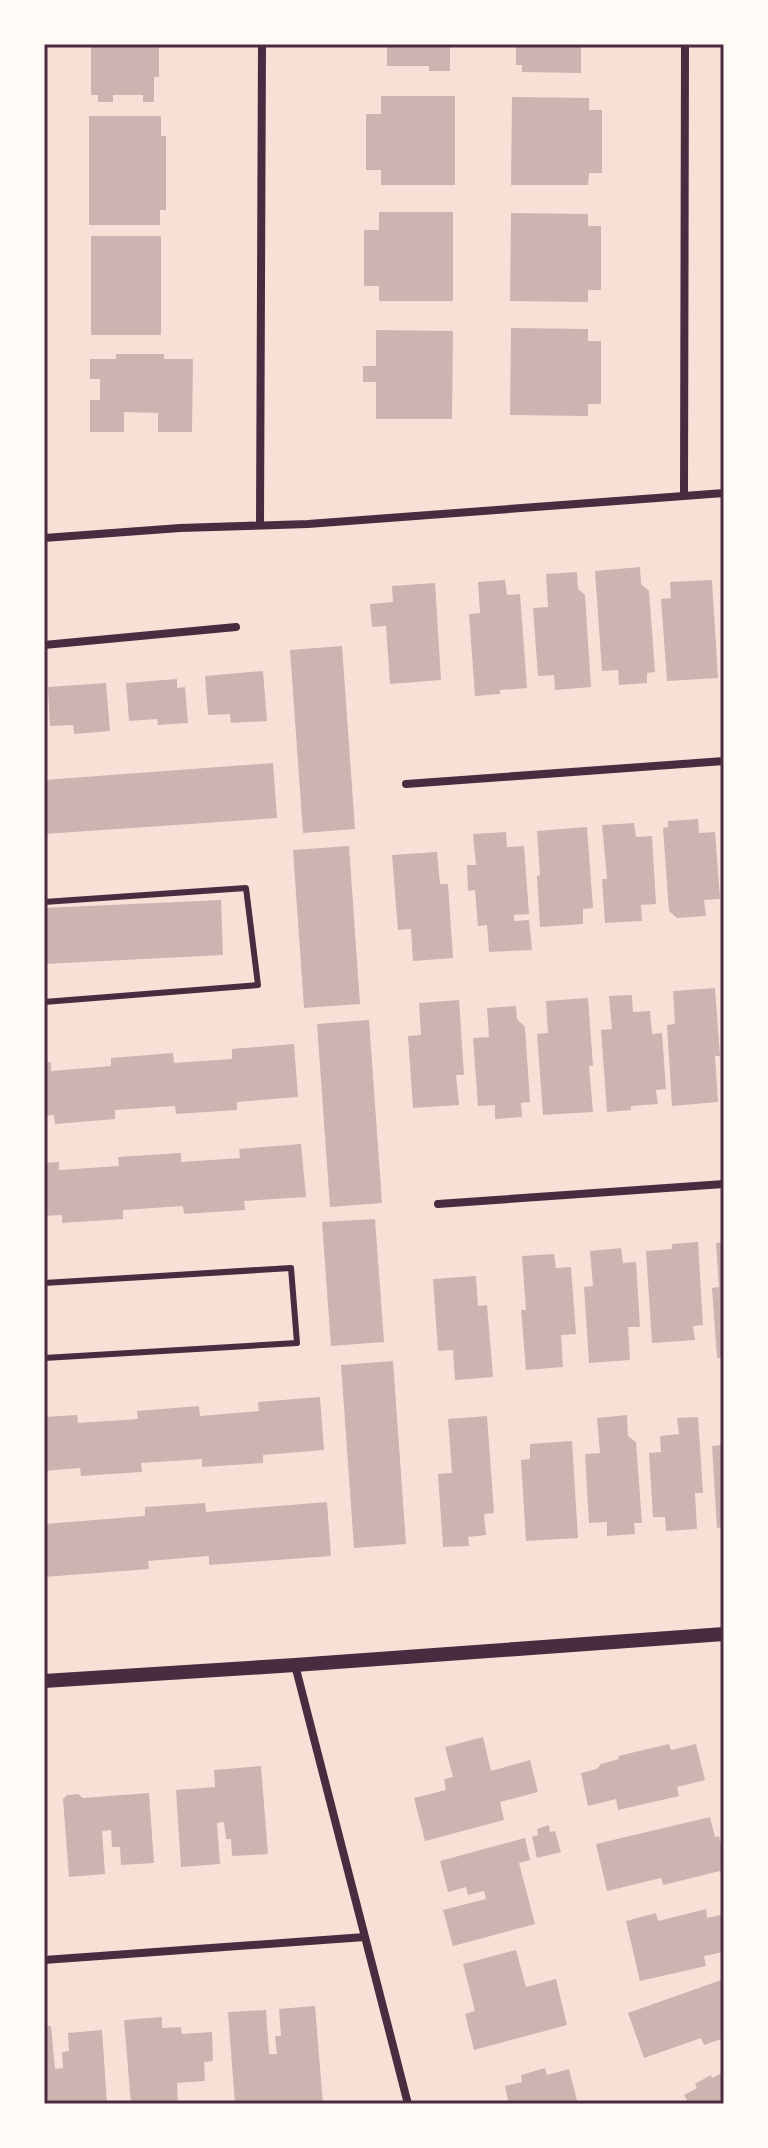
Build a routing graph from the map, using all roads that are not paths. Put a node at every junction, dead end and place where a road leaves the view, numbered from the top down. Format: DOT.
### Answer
graph roads {
  1 [pos="262,44"];
  2 [pos="685,44"];
  3 [pos="724,493"];
  4 [pos="684,496"];
  5 [pos="260,525"];
  6 [pos="44,538"];
  7 [pos="236,627"];
  8 [pos="44,645"];
  9 [pos="724,761"];
  10 [pos="406,784"];
  11 [pos="44,902"];
  12 [pos="44,1002"];
  13 [pos="724,1184"];
  14 [pos="438,1204"];
  15 [pos="44,1283"];
  16 [pos="44,1358"];
  17 [pos="724,1634"];
  18 [pos="295,1665"];
  19 [pos="44,1681"];
  20 [pos="365,1937"];
  21 [pos="44,1960"];
  22 [pos="408,2104"];
  1 -- 5 [label="street"];
  2 -- 4 [label="street"];
  3 -- 4 [label="street"];
  4 -- 5 [label="street"];
  5 -- 6 [label="street"];
  7 -- 8 [label="street"];
  9 -- 10 [label="street"];
  11 -- 12 [label="lane"];
  13 -- 14 [label="street"];
  15 -- 16 [label="lane"];
  17 -- 18 [label="street"];
  18 -- 19 [label="street"];
  18 -- 20 [label="street"];
  20 -- 21 [label="street"];
  20 -- 22 [label="street"];
}
